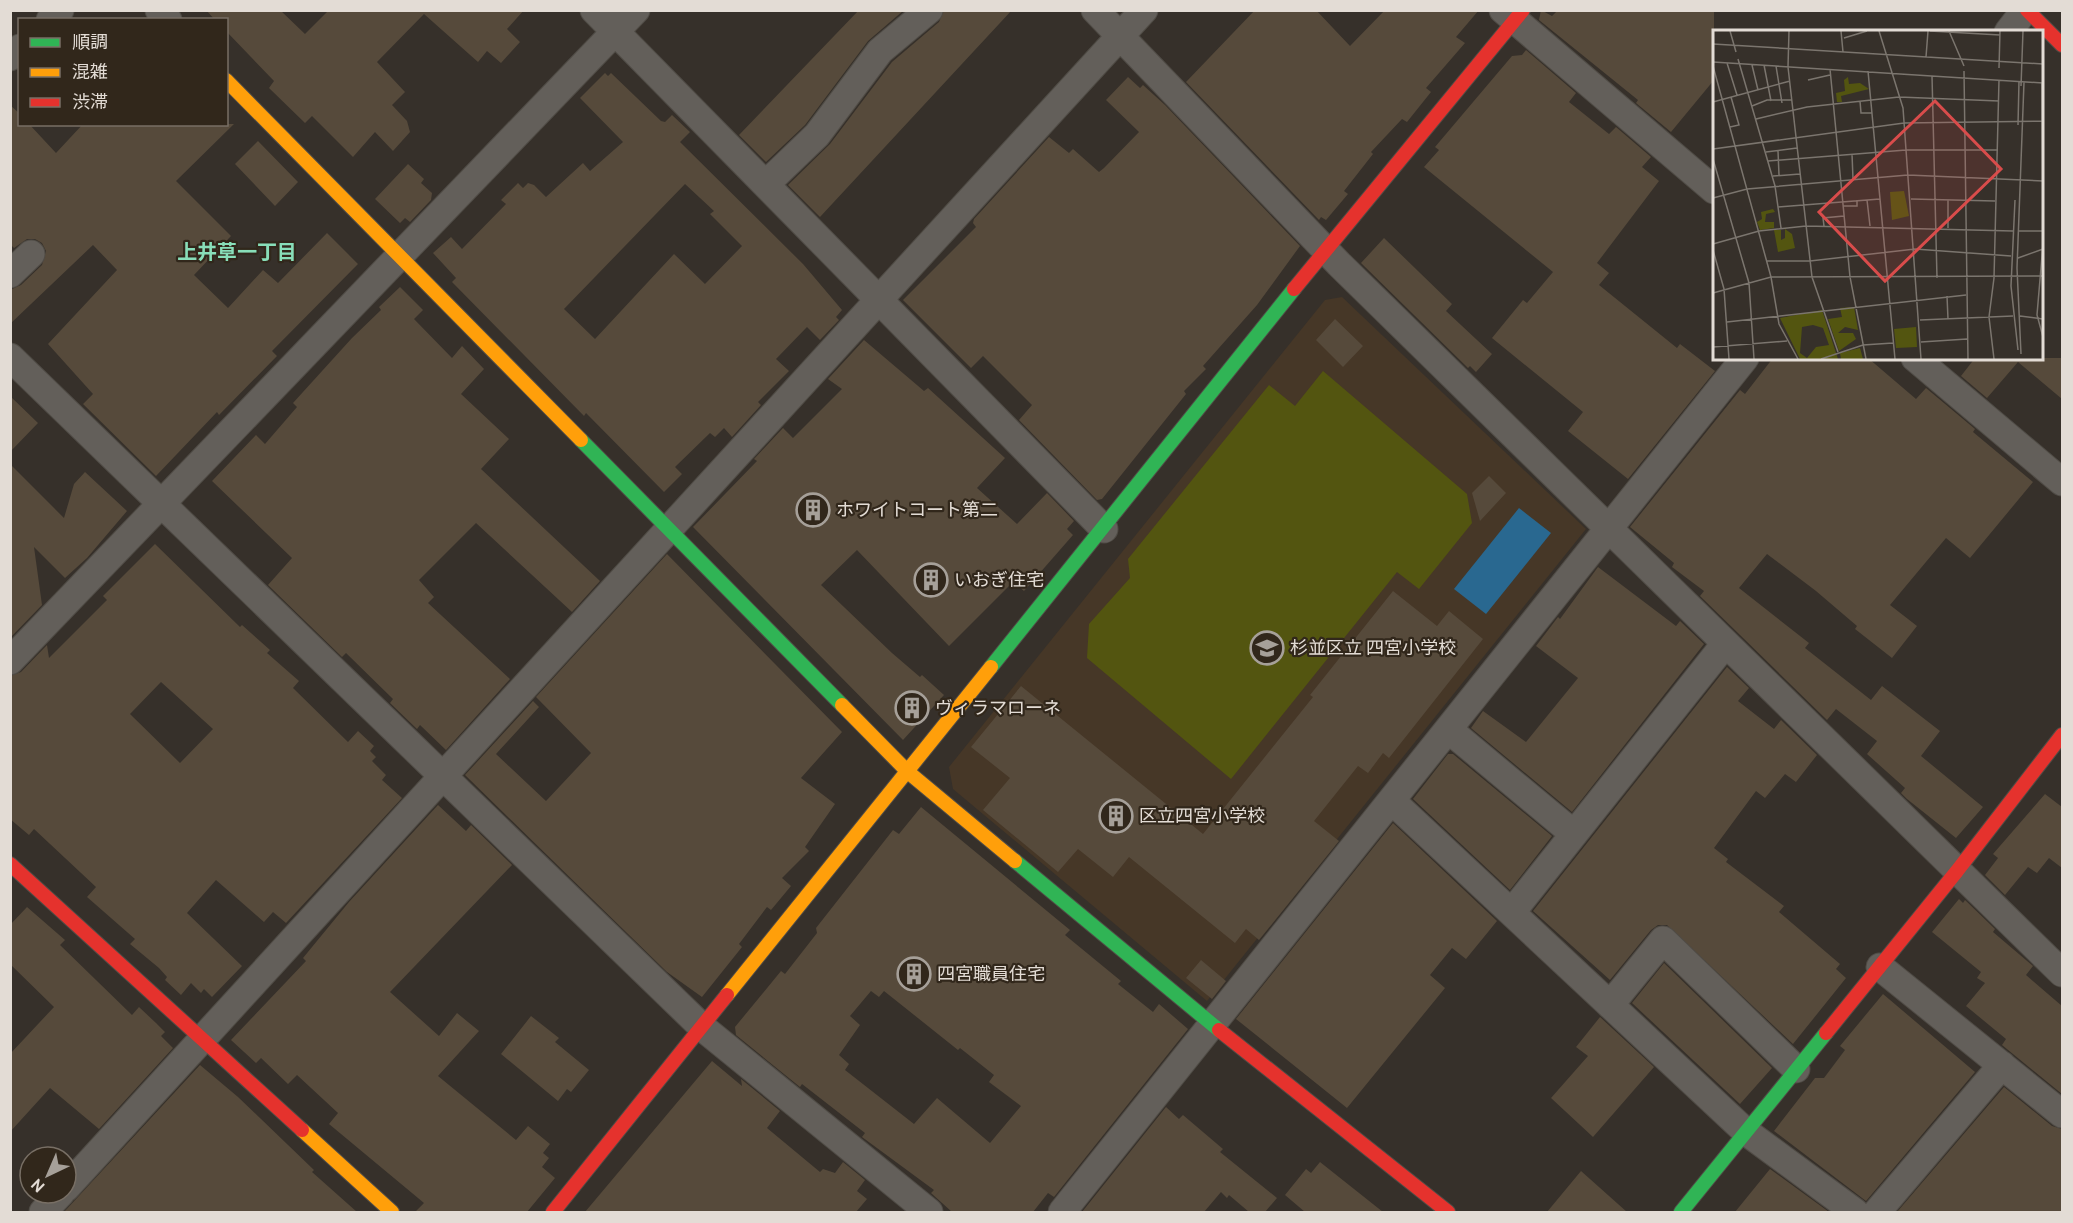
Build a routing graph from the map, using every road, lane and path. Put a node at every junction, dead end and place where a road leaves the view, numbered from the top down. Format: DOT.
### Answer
graph roads {
  1 [pos="594,10"];
  2 [pos="636,10"];
  3 [pos="929,10"];
  4 [pos="1095,10"];
  5 [pos="1144,10"];
  6 [pos="2026,10"];
  7 [pos="1513,14"];
  8 [pos="2010,30"];
  9 [pos="615,32"];
  10 [pos="1120,37"];
  11 [pos="2062,45"];
  12 [pos="228,82"];
  13 [pos="766,184"];
  14 [pos="1713,189"];
  15 [pos="1326,250"];
  16 [pos="31,254"];
  17 [pos="400,255"];
  18 [pos="10,274"];
  19 [pos="879,302"];
  20 [pos="10,357"];
  21 [pos="1743,360"];
  22 [pos="1917,360"];
  23 [pos="2062,482"];
  24 [pos="162,504"];
  25 [pos="1104,529"];
  26 [pos="668,530"];
  27 [pos="1608,531"];
  28 [pos="1725,644"];
  29 [pos="10,661"];
  30 [pos="1449,730"];
  31 [pos="2062,735"];
  32 [pos="908,772"];
  33 [pos="443,777"];
  34 [pos="1392,801"];
  35 [pos="1574,834"];
  36 [pos="10,864"];
  37 [pos="1957,872"];
  38 [pos="1512,912"];
  39 [pos="1880,967"];
  40 [pos="2062,973"];
  41 [pos="1610,1005"];
  42 [pos="1212,1024"];
  43 [pos="703,1028"];
  44 [pos="202,1039"];
  45 [pos="2002,1065"];
  46 [pos="1796,1069"];
  47 [pos="2062,1114"];
  48 [pos="1745,1131"];
  49 [pos="78,1175"];
  50 [pos="392,1212"];
  51 [pos="553,1212"];
  52 [pos="929,1212"];
  53 [pos="1062,1212"];
  54 [pos="1448,1212"];
  55 [pos="1681,1212"];
  56 [pos="1855,1212"];
  57 [pos="1877,1212"];
  1 -- 9 [label="street"];
  2 -- 9 [label="street"];
  3 -- 13 [label="street"];
  4 -- 10 [label="street"];
  5 -- 10 [label="street"];
  6 -- 8 [label="street"];
  6 -- 11 [label="street"];
  7 -- 14 [label="street"];
  7 -- 15 [label="street"];
  9 -- 13 [label="street"];
  9 -- 17 [label="street"];
  10 -- 15 [label="street"];
  10 -- 19 [label="street"];
  12 -- 17 [label="street"];
  13 -- 19 [label="street"];
  15 -- 25 [label="street"];
  15 -- 27 [label="street"];
  16 -- 18 [label="street"];
  17 -- 24 [label="street"];
  17 -- 26 [label="street"];
  19 -- 25 [label="street"];
  19 -- 26 [label="street"];
  20 -- 24 [label="street"];
  21 -- 27 [label="street"];
  22 -- 23 [label="street"];
  24 -- 29 [label="street"];
  24 -- 33 [label="street"];
  25 -- 32 [label="street"];
  26 -- 32 [label="street"];
  26 -- 33 [label="street"];
  27 -- 28 [label="street"];
  27 -- 30 [label="street"];
  28 -- 35 [label="street"];
  28 -- 37 [label="street"];
  30 -- 34 [label="street"];
  30 -- 35 [label="street"];
  31 -- 37 [label="street"];
  32 -- 42 [label="street"];
  32 -- 43 [label="street"];
  33 -- 43 [label="street"];
  33 -- 44 [label="street"];
  34 -- 38 [label="street"];
  34 -- 42 [label="street"];
  35 -- 38 [label="street"];
  36 -- 44 [label="street"];
  37 -- 39 [label="street"];
  37 -- 40 [label="street"];
  38 -- 41 [label="street"];
  39 -- 45 [label="street"];
  39 -- 46 [label="street"];
  41 -- 46 [label="street"];
  41 -- 48 [label="street"];
  42 -- 53 [label="street"];
  42 -- 54 [label="street"];
  43 -- 51 [label="street"];
  43 -- 52 [label="street"];
  44 -- 49 [label="street"];
  44 -- 50 [label="street"];
  45 -- 47 [label="street"];
  45 -- 57 [label="street"];
  46 -- 48 [label="street"];
  48 -- 55 [label="street"];
  48 -- 56 [label="street"];
}
